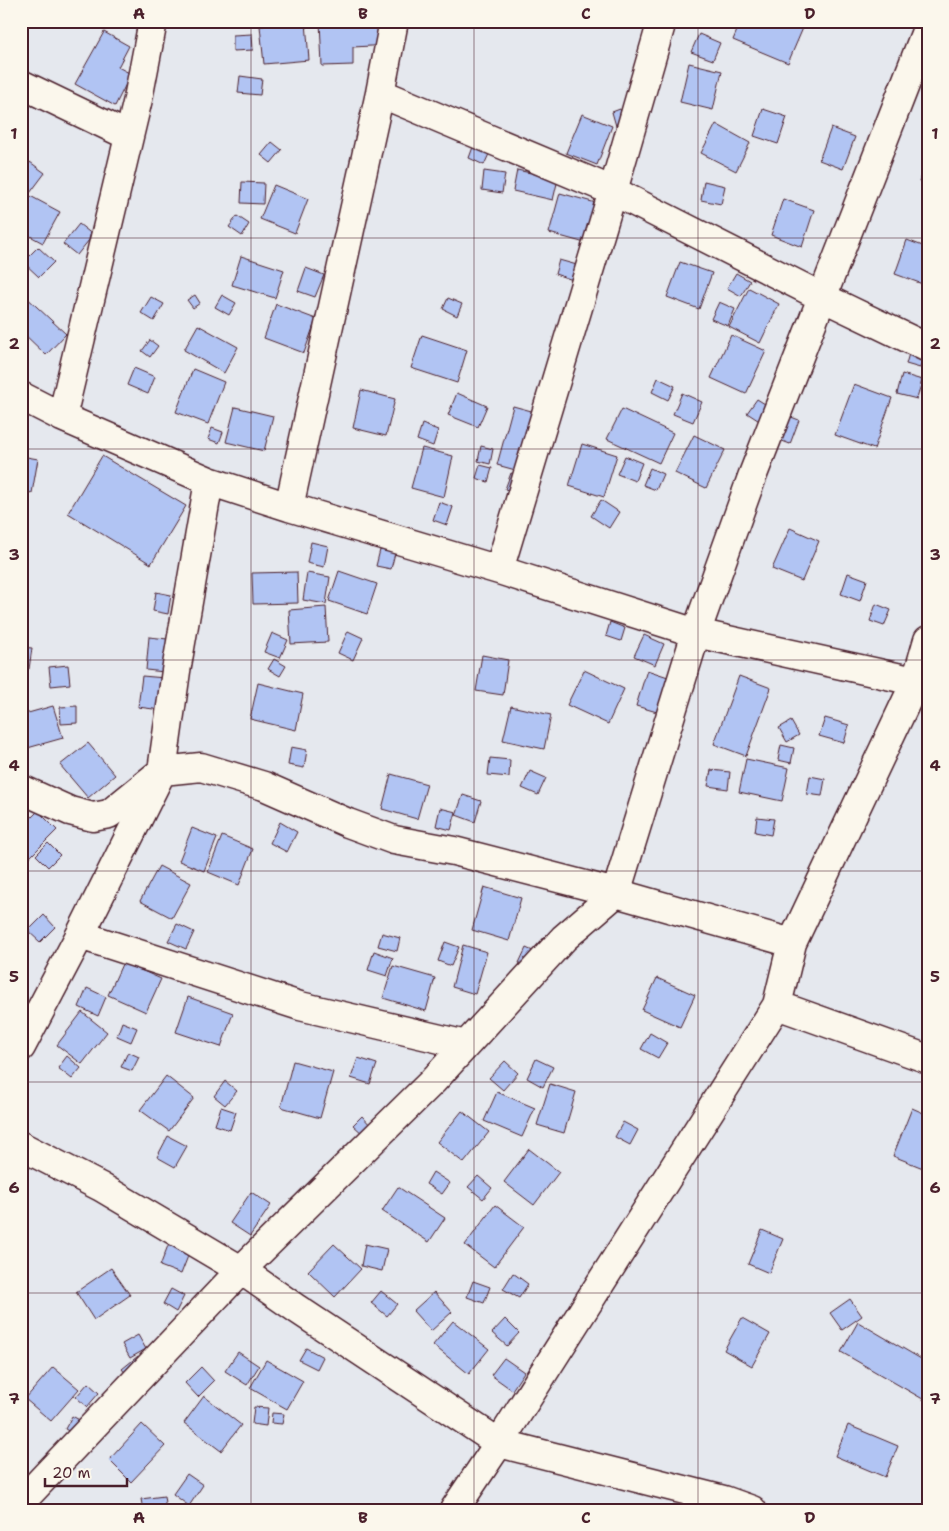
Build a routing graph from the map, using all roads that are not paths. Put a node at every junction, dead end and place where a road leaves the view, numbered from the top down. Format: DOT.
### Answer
graph roads {
  1 [pos="153,21"];
  2 [pos="394,21"];
  3 [pos="662,21"];
  4 [pos="928,26"];
  5 [pos="21,84"];
  6 [pos="380,93"];
  7 [pos="129,136"];
  8 [pos="613,191"];
  9 [pos="822,297"];
  10 [pos="928,348"];
  11 [pos="21,396"];
  12 [pos="62,417"];
  13 [pos="209,481"];
  14 [pos="289,507"];
  15 [pos="499,570"];
  16 [pos="696,633"];
  17 [pos="928,640"];
  18 [pos="922,683"];
  19 [pos="162,771"];
  20 [pos="21,789"];
  21 [pos="616,893"];
  22 [pos="80,936"];
  23 [pos="792,943"];
  24 [pos="777,1004"];
  25 [pos="466,1045"];
  26 [pos="21,1047"];
  27 [pos="928,1059"];
  28 [pos="21,1146"];
  29 [pos="241,1270"];
  30 [pos="499,1442"];
  31 [pos="21,1502"];
  32 [pos="719,1505"];
  33 [pos="454,1510"];
  34 [pos="752,1510"];
  1 -- 7 [label="street"];
  2 -- 6 [label="street"];
  3 -- 8 [label="street"];
  4 -- 9 [label="street"];
  5 -- 7 [label="street"];
  6 -- 8 [label="street"];
  6 -- 14 [label="street"];
  7 -- 12 [label="street"];
  8 -- 9 [label="street"];
  8 -- 15 [label="street"];
  9 -- 10 [label="street"];
  9 -- 16 [label="street"];
  11 -- 12 [label="street"];
  12 -- 13 [label="street"];
  13 -- 14 [label="street"];
  13 -- 19 [label="street"];
  14 -- 15 [label="street"];
  15 -- 16 [label="street"];
  16 -- 18 [label="street"];
  16 -- 21 [label="street"];
  17 -- 18 [label="street"];
  18 -- 23 [label="street"];
  19 -- 20 [label="street"];
  19 -- 21 [label="street"];
  19 -- 22 [label="street"];
  21 -- 23 [label="street"];
  21 -- 25 [label="street"];
  22 -- 25 [label="street"];
  22 -- 26 [label="street"];
  23 -- 24 [label="street"];
  24 -- 27 [label="street"];
  24 -- 30 [label="street"];
  25 -- 29 [label="street"];
  28 -- 29 [label="street"];
  29 -- 30 [label="street"];
  29 -- 31 [label="street"];
  30 -- 32 [label="street"];
  30 -- 33 [label="street"];
  32 -- 34 [label="street"];
}
